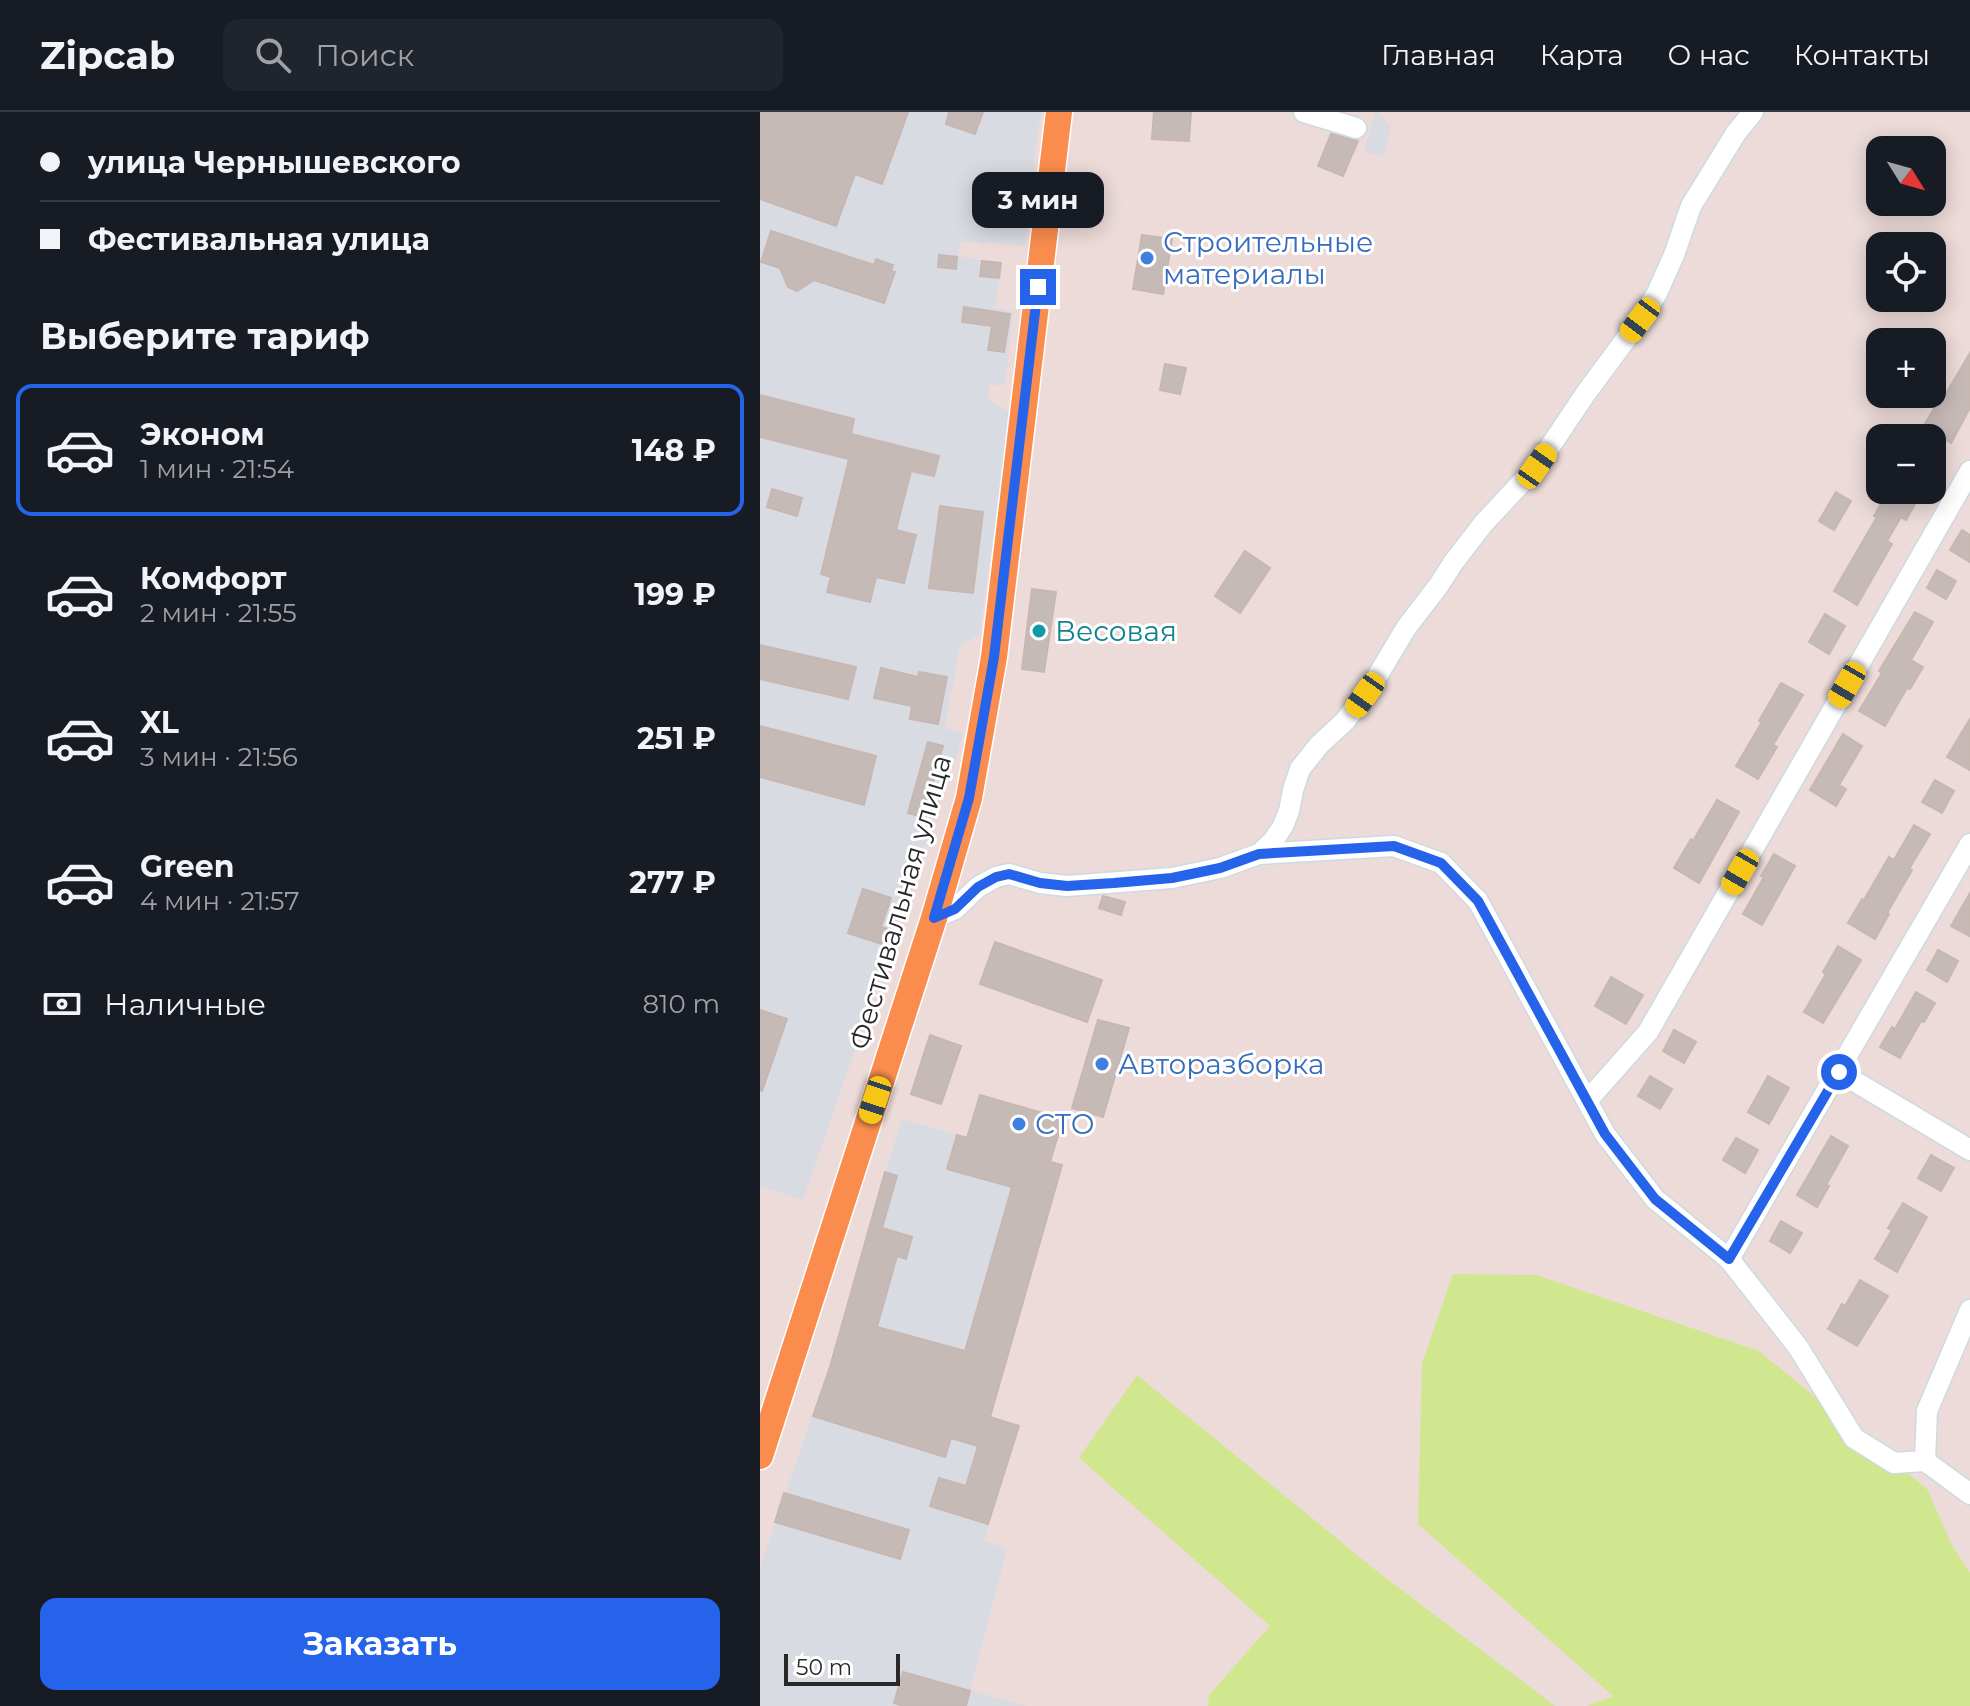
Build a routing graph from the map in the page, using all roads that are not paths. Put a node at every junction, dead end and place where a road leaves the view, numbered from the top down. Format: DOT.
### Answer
graph roads {
  1 [pos="1059,112"];
  2 [pos="1304,112"];
  3 [pos="1753,112"];
  4 [pos="1356,128"];
  5 [pos="1970,471"];
  6 [pos="1970,844"];
  7 [pos="1259,854"];
  8 [pos="934,918"];
  9 [pos="1839,1072"];
  10 [pos="1587,1101"];
  11 [pos="1970,1150"];
  12 [pos="1729,1259"];
  13 [pos="1970,1310"];
  14 [pos="760,1456"];
  15 [pos="1925,1461"];
  16 [pos="1970,1494"];
  1 -- 8 [label="main road, Фестивальная улица"];
  2 -- 4 [label="street"];
  3 -- 7 [label="street"];
  5 -- 10 [label="street"];
  6 -- 9 [label="street"];
  7 -- 8 [label="street"];
  7 -- 10 [label="street"];
  8 -- 14 [label="main road, Фестивальная улица"];
  9 -- 11 [label="street"];
  9 -- 12 [label="street"];
  10 -- 12 [label="street"];
  12 -- 15 [label="street"];
  13 -- 15 [label="street"];
  15 -- 16 [label="street"];
}
